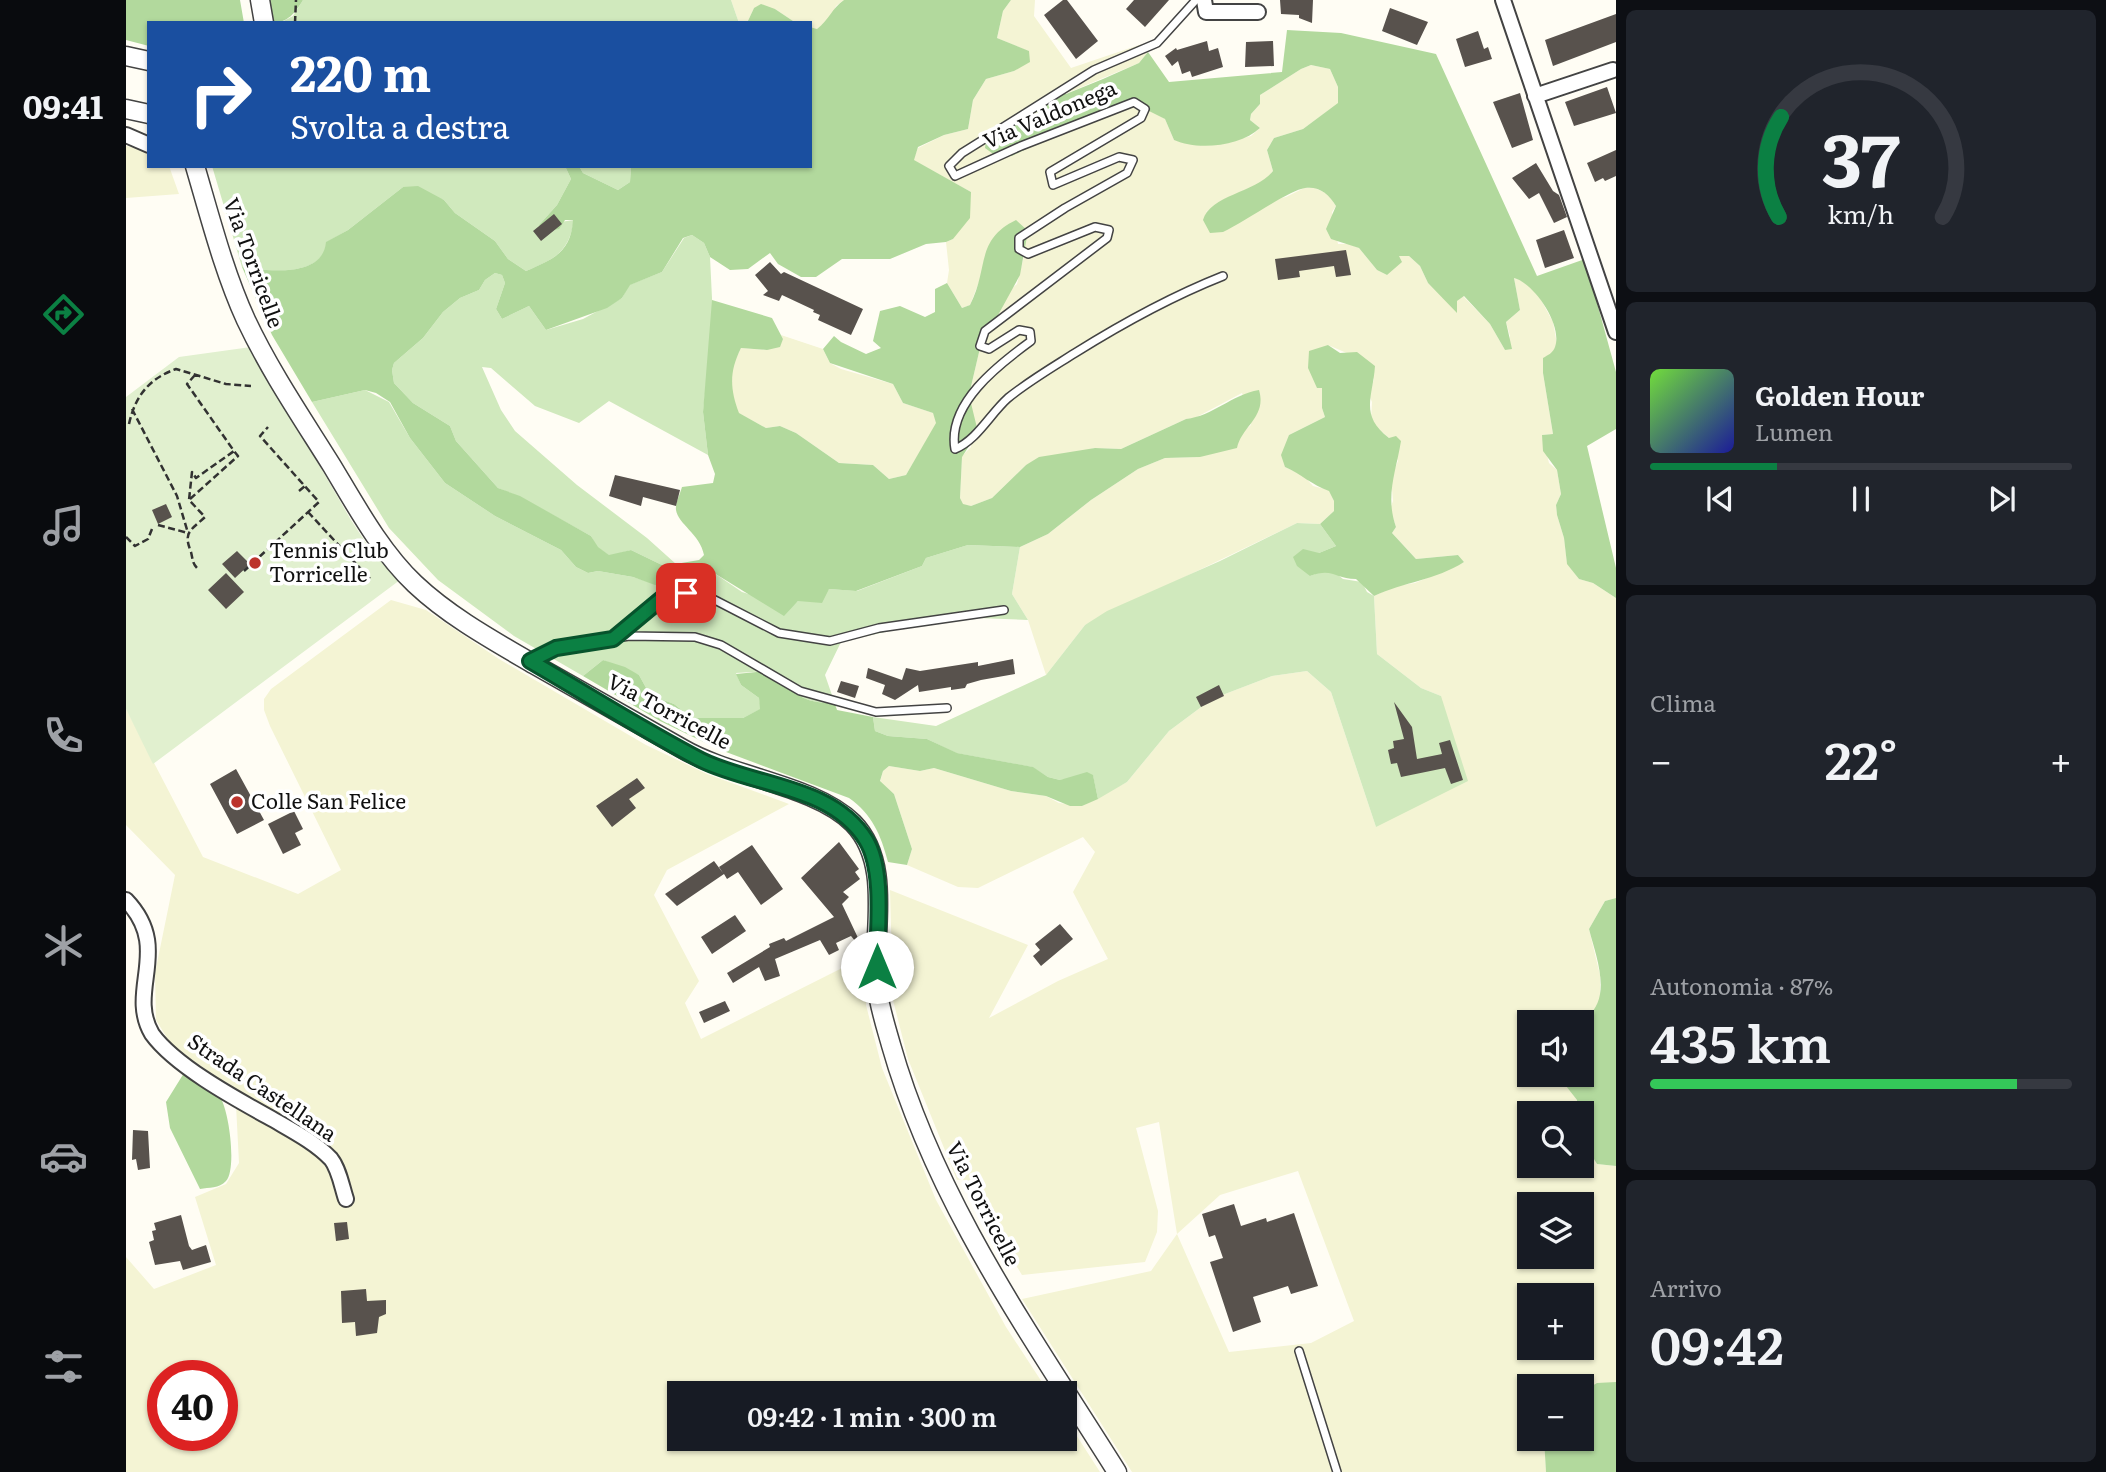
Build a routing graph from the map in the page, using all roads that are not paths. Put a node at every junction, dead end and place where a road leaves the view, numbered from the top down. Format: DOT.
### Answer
graph roads {
  1 [pos="260,0"];
  2 [pos="1196,0"];
  3 [pos="1204,0"];
  4 [pos="1503,0"];
  5 [pos="1258,12"];
  6 [pos="264,21"];
  7 [pos="126,56"];
  8 [pos="147,61"];
  9 [pos="1613,70"];
  10 [pos="1535,96"];
  11 [pos="126,135"];
  12 [pos="147,144"];
  13 [pos="196,168"];
  14 [pos="1223,276"];
  15 [pos="1616,332"];
  16 [pos="1004,610"];
  17 [pos="613,639"];
  18 [pos="530,661"];
  19 [pos="947,708"];
  20 [pos="126,900"];
  21 [pos="346,1199"];
  22 [pos="1299,1351"];
  23 [pos="1117,1472"];
  24 [pos="1337,1472"];
  1 -- 6 [label="street"];
  2 -- 14 [label="lane, Via Valdonega"];
  3 -- 5 [label="street"];
  4 -- 10 [label="street"];
  7 -- 8 [label="street"];
  9 -- 10 [label="street"];
  10 -- 15 [label="street"];
  11 -- 12 [label="street"];
  13 -- 18 [label="street, Via Torricelle"];
  16 -- 17 [label="lane"];
  17 -- 18 [label="lane"];
  17 -- 19 [label="lane"];
  18 -- 23 [label="street, Via Torricelle"];
  20 -- 21 [label="street, Strada Castellana"];
  22 -- 24 [label="lane"];
}
